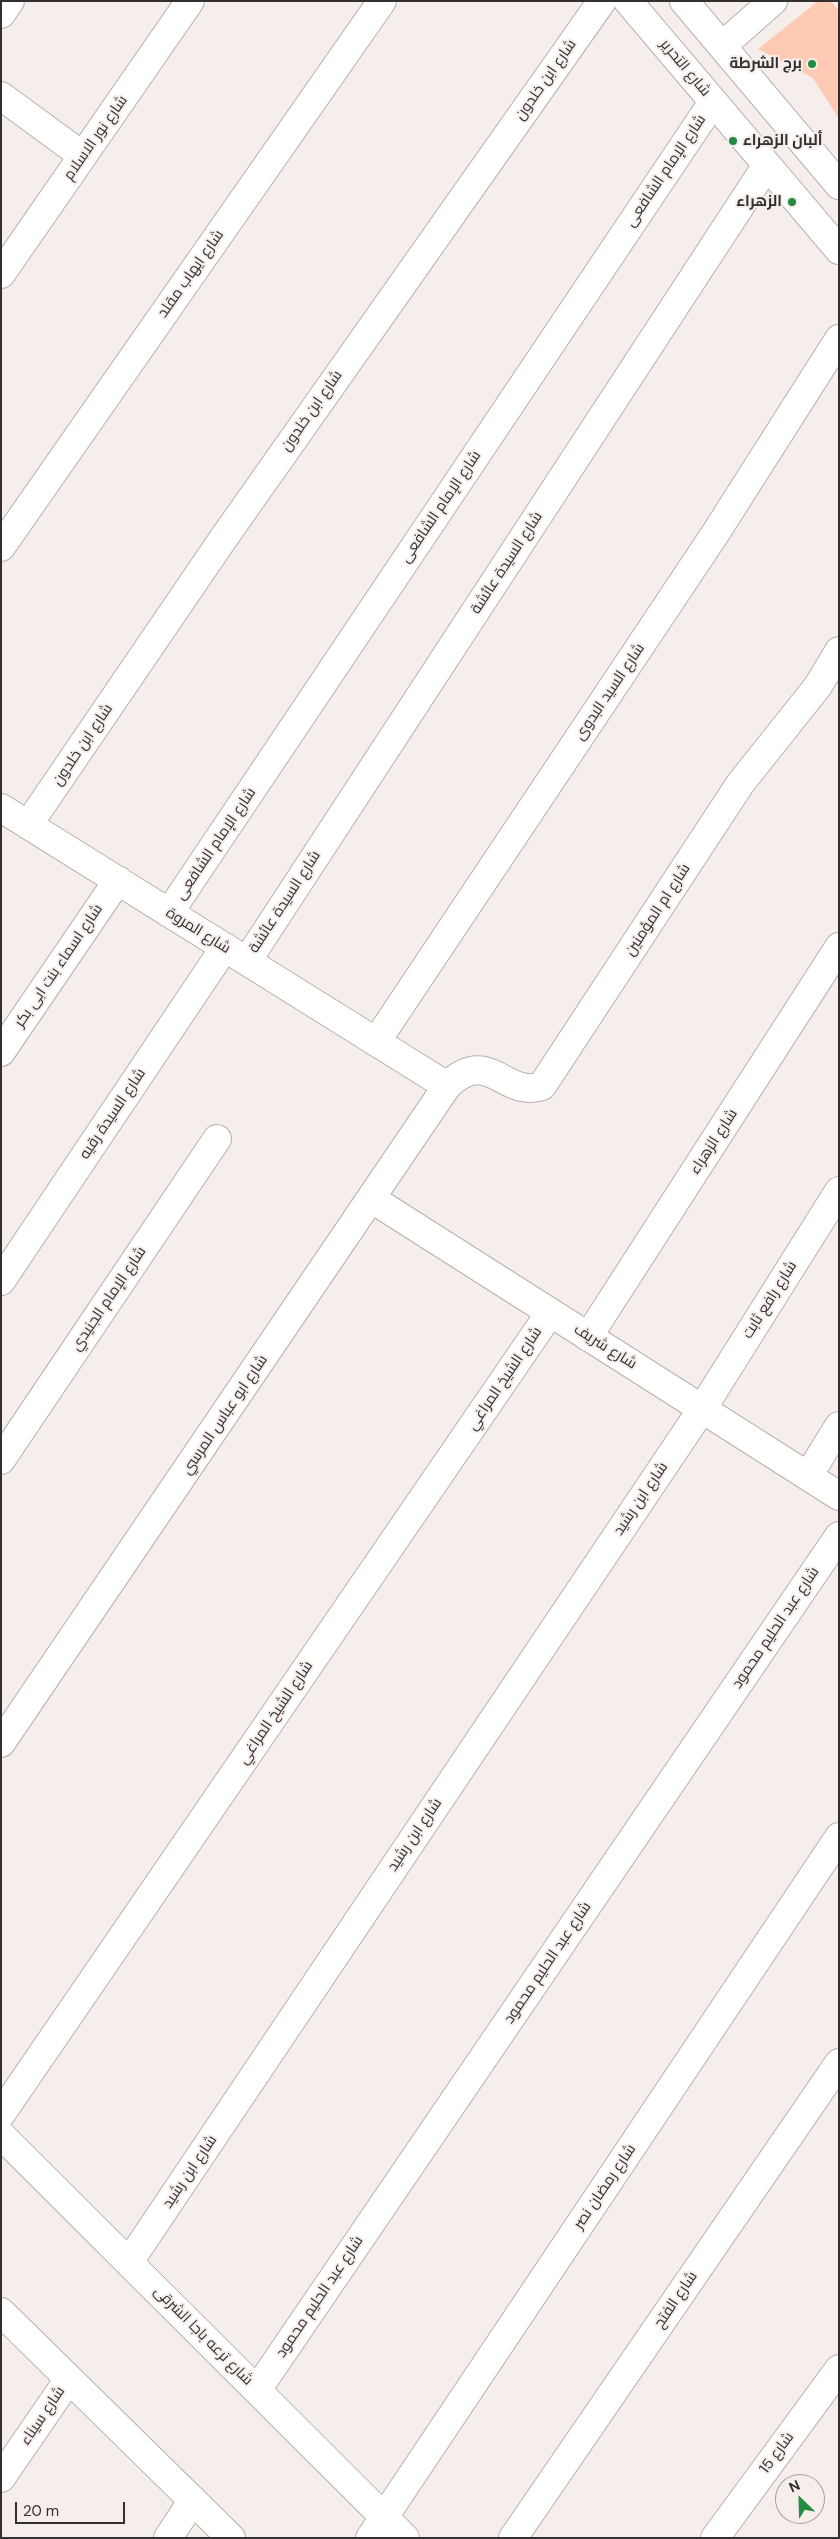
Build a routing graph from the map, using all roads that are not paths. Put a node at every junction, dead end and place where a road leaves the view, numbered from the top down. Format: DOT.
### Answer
graph roads {
  1 [pos="10,1"];
  2 [pos="190,1"];
  3 [pos="382,1"];
  4 [pos="602,1"];
  5 [pos="628,1"];
  6 [pos="684,1"];
  7 [pos="773,1"];
  8 [pos="1,14"];
  9 [pos="722,46"];
  10 [pos="1,96"];
  11 [pos="713,102"];
  12 [pos="809,149"];
  13 [pos="83,156"];
  14 [pos="772,172"];
  15 [pos="839,184"];
  16 [pos="839,250"];
  17 [pos="1,274"];
  18 [pos="839,339"];
  19 [pos="1,547"];
  20 [pos="839,651"];
  21 [pos="1,808"];
  22 [pos="28,825"];
  23 [pos="118,880"];
  24 [pos="169,913"];
  25 [pos="839,946"];
  26 [pos="236,954"];
  27 [pos="376,1042"];
  28 [pos="1,1052"];
  29 [pos="447,1086"];
  30 [pos="217,1139"];
  31 [pos="839,1191"];
  32 [pos="372,1199"];
  33 [pos="1,1281"];
  34 [pos="550,1312"];
  35 [pos="588,1337"];
  36 [pos="702,1409"];
  37 [pos="839,1426"];
  38 [pos="1,1460"];
  39 [pos="808,1476"];
  40 [pos="839,1496"];
  41 [pos="839,1536"];
  42 [pos="1,1742"];
  43 [pos="839,1837"];
  44 [pos="839,2063"];
  45 [pos="1,2114"];
  46 [pos="1,2135"];
  47 [pos="129,2262"];
  48 [pos="1,2312"];
  49 [pos="839,2369"];
  50 [pos="68,2379"];
  51 [pos="257,2390"];
  52 [pos="1,2478"];
  53 [pos="193,2500"];
  54 [pos="377,2527"];
  55 [pos="168,2538"];
  56 [pos="231,2538"];
  57 [pos="405,2538"];
  58 [pos="513,2538"];
  59 [pos="715,2538"];
  1 -- 8 [label="street"];
  2 -- 13 [label="street, شارع نور الاسلام"];
  3 -- 19 [label="street, شارع ايهاب مقلد"];
  4 -- 22 [label="street, شارع ابن خلدون"];
  5 -- 11 [label="street, شارع التحرير"];
  6 -- 9 [label="street"];
  7 -- 9 [label="street"];
  9 -- 12 [label="street"];
  10 -- 13 [label="street"];
  11 -- 14 [label="street, شارع التحرير"];
  11 -- 24 [label="street, شارع الإمام الشافعى"];
  12 -- 14 [label="street, شارع السيدة عائشة"];
  12 -- 15 [label="street"];
  13 -- 17 [label="street, شارع نور الاسلام"];
  14 -- 16 [label="street, شارع التحرير"];
  14 -- 26 [label="street, شارع السيدة عائشة"];
  18 -- 27 [label="street, شارع السيد البدوى"];
  20 -- 29 [label="street, شارع ام المؤمنين"];
  21 -- 22 [label="street, شارع المروة"];
  22 -- 23 [label="street, شارع المروة"];
  23 -- 24 [label="street, شارع المروة"];
  23 -- 28 [label="street, شارع اسماء بنت ابى بكر"];
  24 -- 26 [label="street, شارع المروة"];
  25 -- 35 [label="street, شارع الزهراء"];
  26 -- 27 [label="street, شارع المروة"];
  26 -- 33 [label="street, شارع السيدة رقيه"];
  27 -- 29 [label="street, شارع المروة"];
  29 -- 32 [label="street, شارع ابو عباس المرسي"];
  30 -- 38 [label="street, شارع الإمام الجنيدي"];
  31 -- 36 [label="street, شارع رافع ثابت"];
  32 -- 34 [label="street, شارع شريف"];
  32 -- 42 [label="street, شارع ابو عباس المرسي"];
  34 -- 35 [label="street, شارع شريف"];
  34 -- 45 [label="street, شارع الشيخ المراغي"];
  35 -- 36 [label="street, شارع شريف"];
  36 -- 39 [label="street, شارع شريف"];
  36 -- 47 [label="street, شارع ابن رشيد"];
  37 -- 39 [label="street"];
  39 -- 40 [label="street, شارع شريف"];
  41 -- 51 [label="street, شارع عبد الحليم محمود"];
  43 -- 54 [label="street, شارع رمضان نصر"];
  44 -- 58 [label="street, شارع الفتح"];
  46 -- 47 [label="street, شارع ترعه باجا الشرقى"];
  47 -- 51 [label="street, شارع ترعه باجا الشرقى"];
  48 -- 50 [label="street"];
  49 -- 59 [label="street, شارع 15"];
  50 -- 52 [label="street, شارع سيناء"];
  50 -- 53 [label="street"];
  51 -- 54 [label="street, شارع ترعه باجا الشرقى"];
  53 -- 55 [label="street"];
  53 -- 56 [label="street"];
  54 -- 57 [label="street, شارع ترعه باجا الشرقى"];
}
